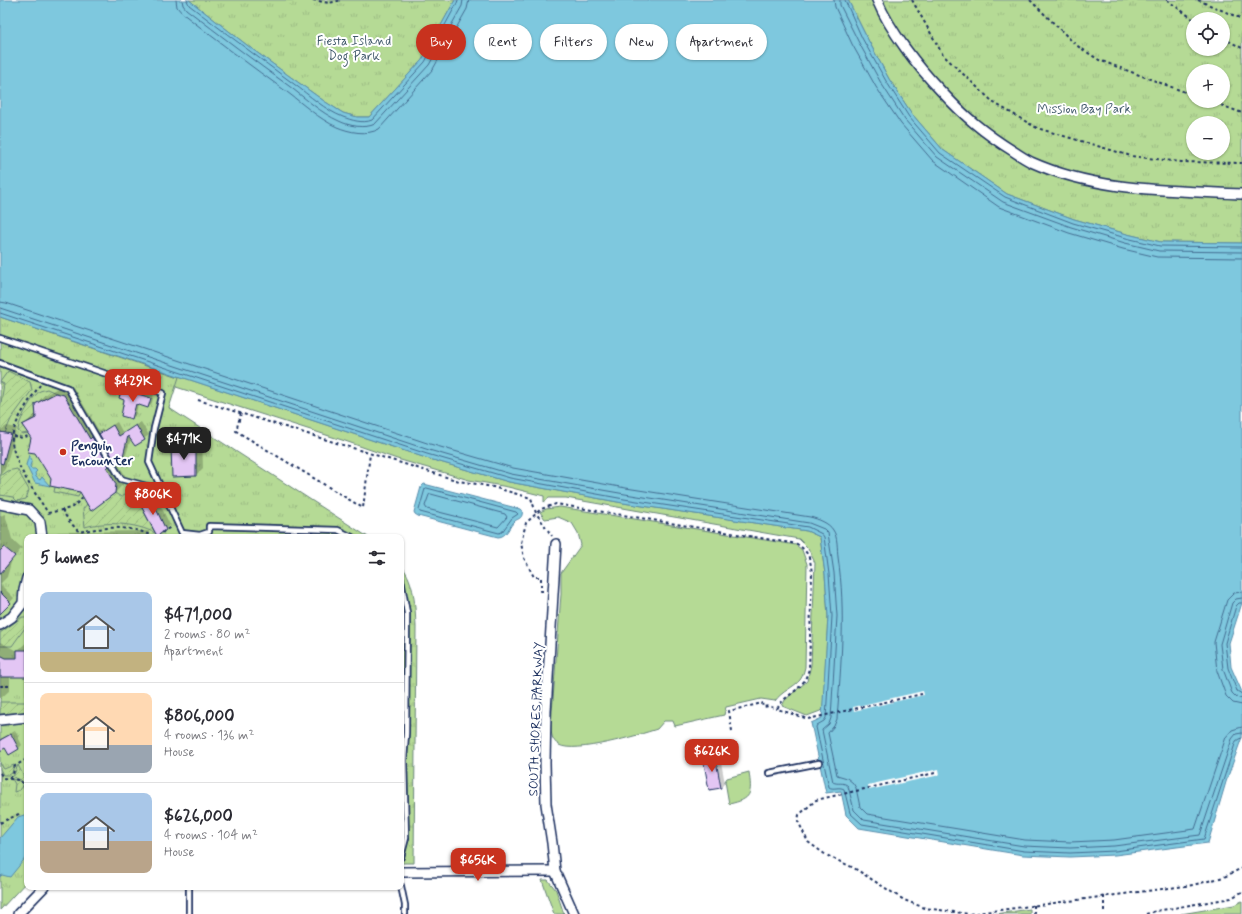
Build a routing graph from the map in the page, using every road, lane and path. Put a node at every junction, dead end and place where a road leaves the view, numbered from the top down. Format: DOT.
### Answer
graph roads {
  1 [pos="313,0"];
  2 [pos="342,0"];
  3 [pos="877,0"];
  4 [pos="912,0"];
  5 [pos="1030,0"];
  6 [pos="1167,0"];
  7 [pos="1198,0"];
  8 [pos="1186,14"];
  9 [pos="1242,19"];
  10 [pos="1230,42"];
  11 [pos="1242,48"];
  12 [pos="1186,92"];
  13 [pos="1229,108"];
  14 [pos="1242,113"];
  15 [pos="1242,163"];
  16 [pos="1242,194"];
  17 [pos="0,338"];
  18 [pos="0,363"];
  19 [pos="44,379"];
  20 [pos="198,400"];
  21 [pos="241,413"];
  22 [pos="13,435"];
  23 [pos="30,435"];
  24 [pos="370,454"];
  25 [pos="161,490"];
  26 [pos="83,498"];
  27 [pos="0,504"];
  28 [pos="62,510"];
  29 [pos="48,513"];
  30 [pos="536,513"];
  31 [pos="40,522"];
  32 [pos="178,524"];
  33 [pos="42,534"];
  34 [pos="146,534"];
  35 [pos="162,534"];
  36 [pos="191,534"];
  37 [pos="203,534"];
  38 [pos="346,534"];
  39 [pos="556,544"];
  40 [pos="24,590"];
  41 [pos="553,593"];
  42 [pos="404,596"];
  43 [pos="0,625"];
  44 [pos="407,652"];
  45 [pos="0,686"];
  46 [pos="12,686"];
  47 [pos="922,694"];
  48 [pos="777,709"];
  49 [pos="24,717"];
  50 [pos="0,720"];
  51 [pos="732,731"];
  52 [pos="404,760"];
  53 [pos="404,760"];
  54 [pos="24,761"];
  55 [pos="819,763"];
  56 [pos="0,773"];
  57 [pos="769,773"];
  58 [pos="935,774"];
  59 [pos="8,779"];
  60 [pos="24,784"];
  61 [pos="21,813"];
  62 [pos="0,823"];
  63 [pos="404,846"];
  64 [pos="1242,868"];
  65 [pos="555,871"];
  66 [pos="404,872"];
  67 [pos="41,890"];
  68 [pos="189,890"];
  69 [pos="402,890"];
  70 [pos="1242,892"];
  71 [pos="1104,896"];
  72 [pos="1034,905"];
  73 [pos="18,914"];
  74 [pos="189,914"];
  75 [pos="405,914"];
  76 [pos="574,914"];
  77 [pos="1034,914"];
  78 [pos="1104,914"];
  79 [pos="1146,914"];
  1 -- 2 [label="path"];
  3 -- 16 [label="street"];
  4 -- 15 [label="path"];
  5 -- 12 [label="path"];
  6 -- 8 [label="path"];
  7 -- 9 [label="path"];
  10 -- 11 [label="path"];
  13 -- 14 [label="path"];
  17 -- 25 [label="lane"];
  18 -- 19 [label="lane"];
  19 -- 22 [label="path"];
  19 -- 25 [label="lane"];
  20 -- 21 [label="path"];
  21 -- 24 [label="path"];
  21 -- 24 [label="path"];
  22 -- 23 [label="path"];
  22 -- 29 [label="path"];
  24 -- 30 [label="path"];
  25 -- 32 [label="lane"];
  26 -- 28 [label="path"];
  27 -- 31 [label="street"];
  28 -- 29 [label="path"];
  28 -- 34 [label="path"];
  29 -- 31 [label="path"];
  30 -- 39 [label="path"];
  30 -- 41 [label="path"];
  30 -- 48 [label="path"];
  31 -- 33 [label="street"];
  32 -- 35 [label="path"];
  32 -- 36 [label="lane"];
  37 -- 38 [label="lane"];
  39 -- 41 [label="street, SOUTH SHORES PARKWAY"];
  40 -- 43 [label="street"];
  41 -- 65 [label="street, SOUTH SHORES PARKWAY"];
  42 -- 44 [label="lane"];
  44 -- 52 [label="lane"];
  45 -- 46 [label="path"];
  47 -- 48 [label="path"];
  48 -- 51 [label="path"];
  49 -- 50 [label="street"];
  53 -- 63 [label="lane"];
  54 -- 59 [label="path"];
  55 -- 57 [label="lane"];
  56 -- 59 [label="path"];
  58 -- 72 [label="path"];
  59 -- 60 [label="path"];
  61 -- 62 [label="path"];
  64 -- 71 [label="path"];
  65 -- 66 [label="street"];
  65 -- 76 [label="street, SOUTH SHORES PARKWAY"];
  67 -- 73 [label="street"];
  68 -- 74 [label="lane"];
  69 -- 75 [label="lane"];
  70 -- 79 [label="path"];
  71 -- 72 [label="path"];
  71 -- 78 [label="path"];
  72 -- 77 [label="path"];
}
